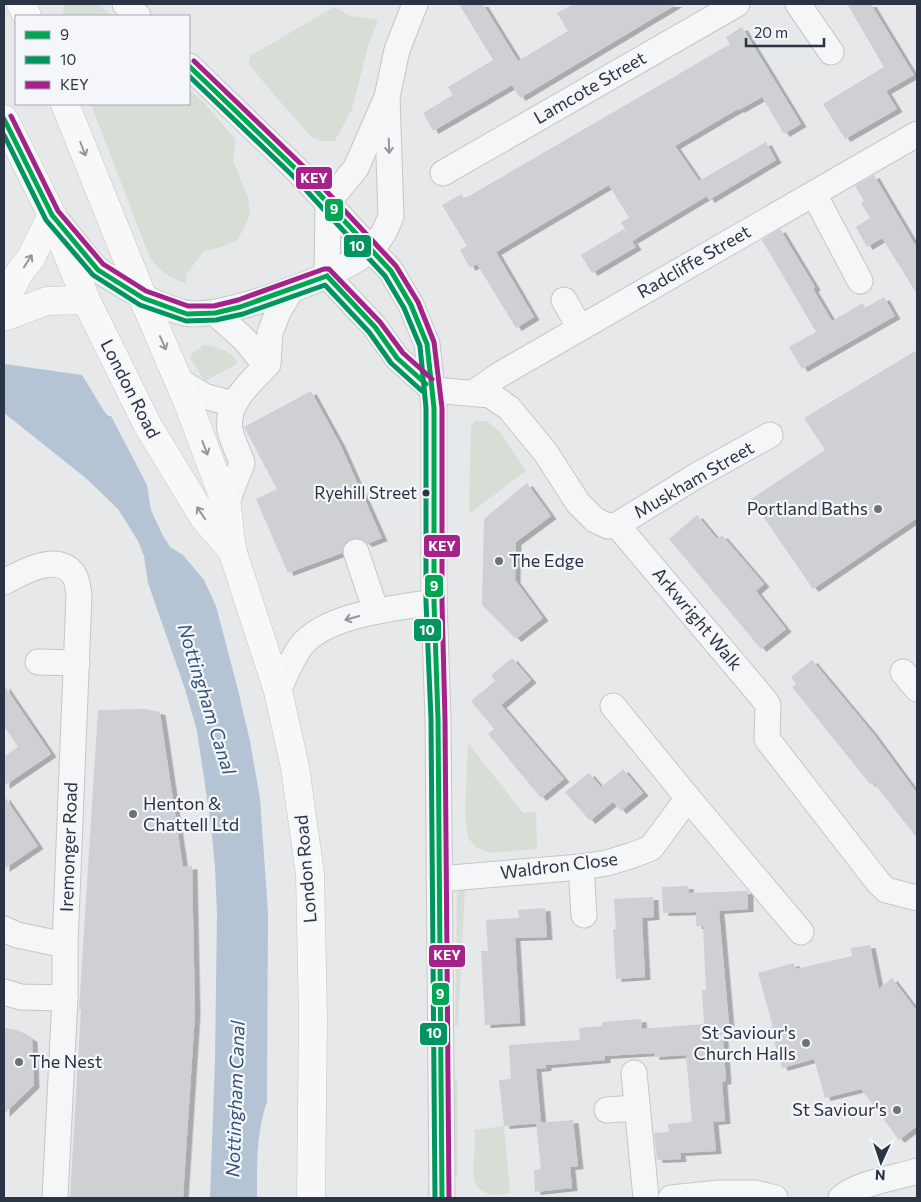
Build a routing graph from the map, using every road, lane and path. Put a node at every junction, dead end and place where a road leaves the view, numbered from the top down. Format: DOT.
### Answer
graph roads {
  1 [pos="125,4"];
  2 [pos="415,4"];
  3 [pos="737,4"];
  4 [pos="798,4"];
  5 [pos="137,15"];
  6 [pos="831,52"];
  7 [pos="190,67"];
  8 [pos="387,98"];
  9 [pos="66,105"];
  10 [pos="4,119"];
  11 [pos="915,141"];
  12 [pos="443,173"];
  13 [pos="814,194"];
  14 [pos="328,202"];
  15 [pos="52,215"];
  16 [pos="371,249"];
  17 [pos="326,276"];
  18 [pos="860,281"];
  19 [pos="292,289"];
  20 [pos="143,298"];
  21 [pos="86,300"];
  22 [pos="564,300"];
  23 [pos="4,302"];
  24 [pos="215,313"];
  25 [pos="4,317"];
  26 [pos="580,328"];
  27 [pos="266,357"];
  28 [pos="178,380"];
  29 [pos="433,390"];
  30 [pos="473,393"];
  31 [pos="223,401"];
  32 [pos="770,435"];
  33 [pos="227,507"];
  34 [pos="617,525"];
  35 [pos="232,550"];
  36 [pos="356,552"];
  37 [pos="4,582"];
  38 [pos="434,602"];
  39 [pos="376,612"];
  40 [pos="38,662"];
  41 [pos="77,663"];
  42 [pos="278,691"];
  43 [pos="613,706"];
  44 [pos="688,798"];
  45 [pos="580,867"];
  46 [pos="439,880"];
  47 [pos="917,898"];
  48 [pos="584,915"];
  49 [pos="4,929"];
  50 [pos="801,932"];
  51 [pos="65,945"];
  52 [pos="4,992"];
  53 [pos="65,998"];
  54 [pos="634,1074"];
  55 [pos="637,1108"];
  56 [pos="607,1110"];
  57 [pos="917,1171"];
  58 [pos="55,1198"];
  59 [pos="311,1198"];
  60 [pos="442,1198"];
  61 [pos="646,1198"];
  62 [pos="671,1198"];
  63 [pos="775,1198"];
  64 [pos="840,1198"];
  1 -- 5 [label="street"];
  2 -- 8 [label="street"];
  3 -- 12 [label="street, Lamcote Street"];
  4 -- 6 [label="street"];
  7 -- 14 [label="street"];
  8 -- 14 [label="street"];
  8 -- 16 [label="street, one-way"];
  9 -- 20 [label="main road, London Road, one-way"];
  10 -- 15 [label="main road, London Road"];
  11 -- 13 [label="street, Radcliffe Street"];
  13 -- 18 [label="street"];
  13 -- 26 [label="street, Radcliffe Street"];
  14 -- 16 [label="street"];
  14 -- 17 [label="street"];
  15 -- 20 [label="street, London Road"];
  15 -- 21 [label="main road, London Road"];
  23 -- 15 [label="main road, one-way"];
  16 -- 17 [label="street"];
  16 -- 29 [label="street"];
  17 -- 19 [label="street"];
  17 -- 29 [label="street"];
  19 -- 24 [label="street"];
  19 -- 27 [label="street"];
  20 -- 24 [label="street"];
  20 -- 28 [label="main road, London Road, one-way"];
  21 -- 25 [label="main road"];
  35 -- 21 [label="main road, London Road, one-way"];
  22 -- 26 [label="street"];
  24 -- 27 [label="street"];
  26 -- 30 [label="street, Radcliffe Street"];
  27 -- 31 [label="street"];
  28 -- 31 [label="street"];
  28 -- 33 [label="main road, London Road, one-way"];
  29 -- 30 [label="street"];
  29 -- 38 [label="street"];
  30 -- 34 [label="street"];
  31 -- 33 [label="street"];
  32 -- 34 [label="street, Muskham Street"];
  33 -- 35 [label="main road, London Road"];
  34 -- 47 [label="street, Arkwright Walk"];
  35 -- 42 [label="main road, London Road"];
  36 -- 39 [label="street"];
  37 -- 41 [label="street, Iremonger Road"];
  38 -- 39 [label="street"];
  38 -- 46 [label="street"];
  39 -- 42 [label="street, one-way"];
  40 -- 41 [label="street"];
  41 -- 51 [label="street, Iremonger Road"];
  42 -- 59 [label="main road, London Road"];
  43 -- 44 [label="street"];
  44 -- 45 [label="street, Waldron Close"];
  44 -- 50 [label="street"];
  45 -- 46 [label="street, Waldron Close"];
  45 -- 48 [label="street"];
  46 -- 60 [label="street"];
  49 -- 51 [label="street"];
  51 -- 53 [label="street, Iremonger Road"];
  52 -- 53 [label="street"];
  53 -- 58 [label="street, Iremonger Road"];
  54 -- 55 [label="street"];
  55 -- 56 [label="street"];
  55 -- 61 [label="street"];
  57 -- 64 [label="street"];
  62 -- 63 [label="street"];
}
